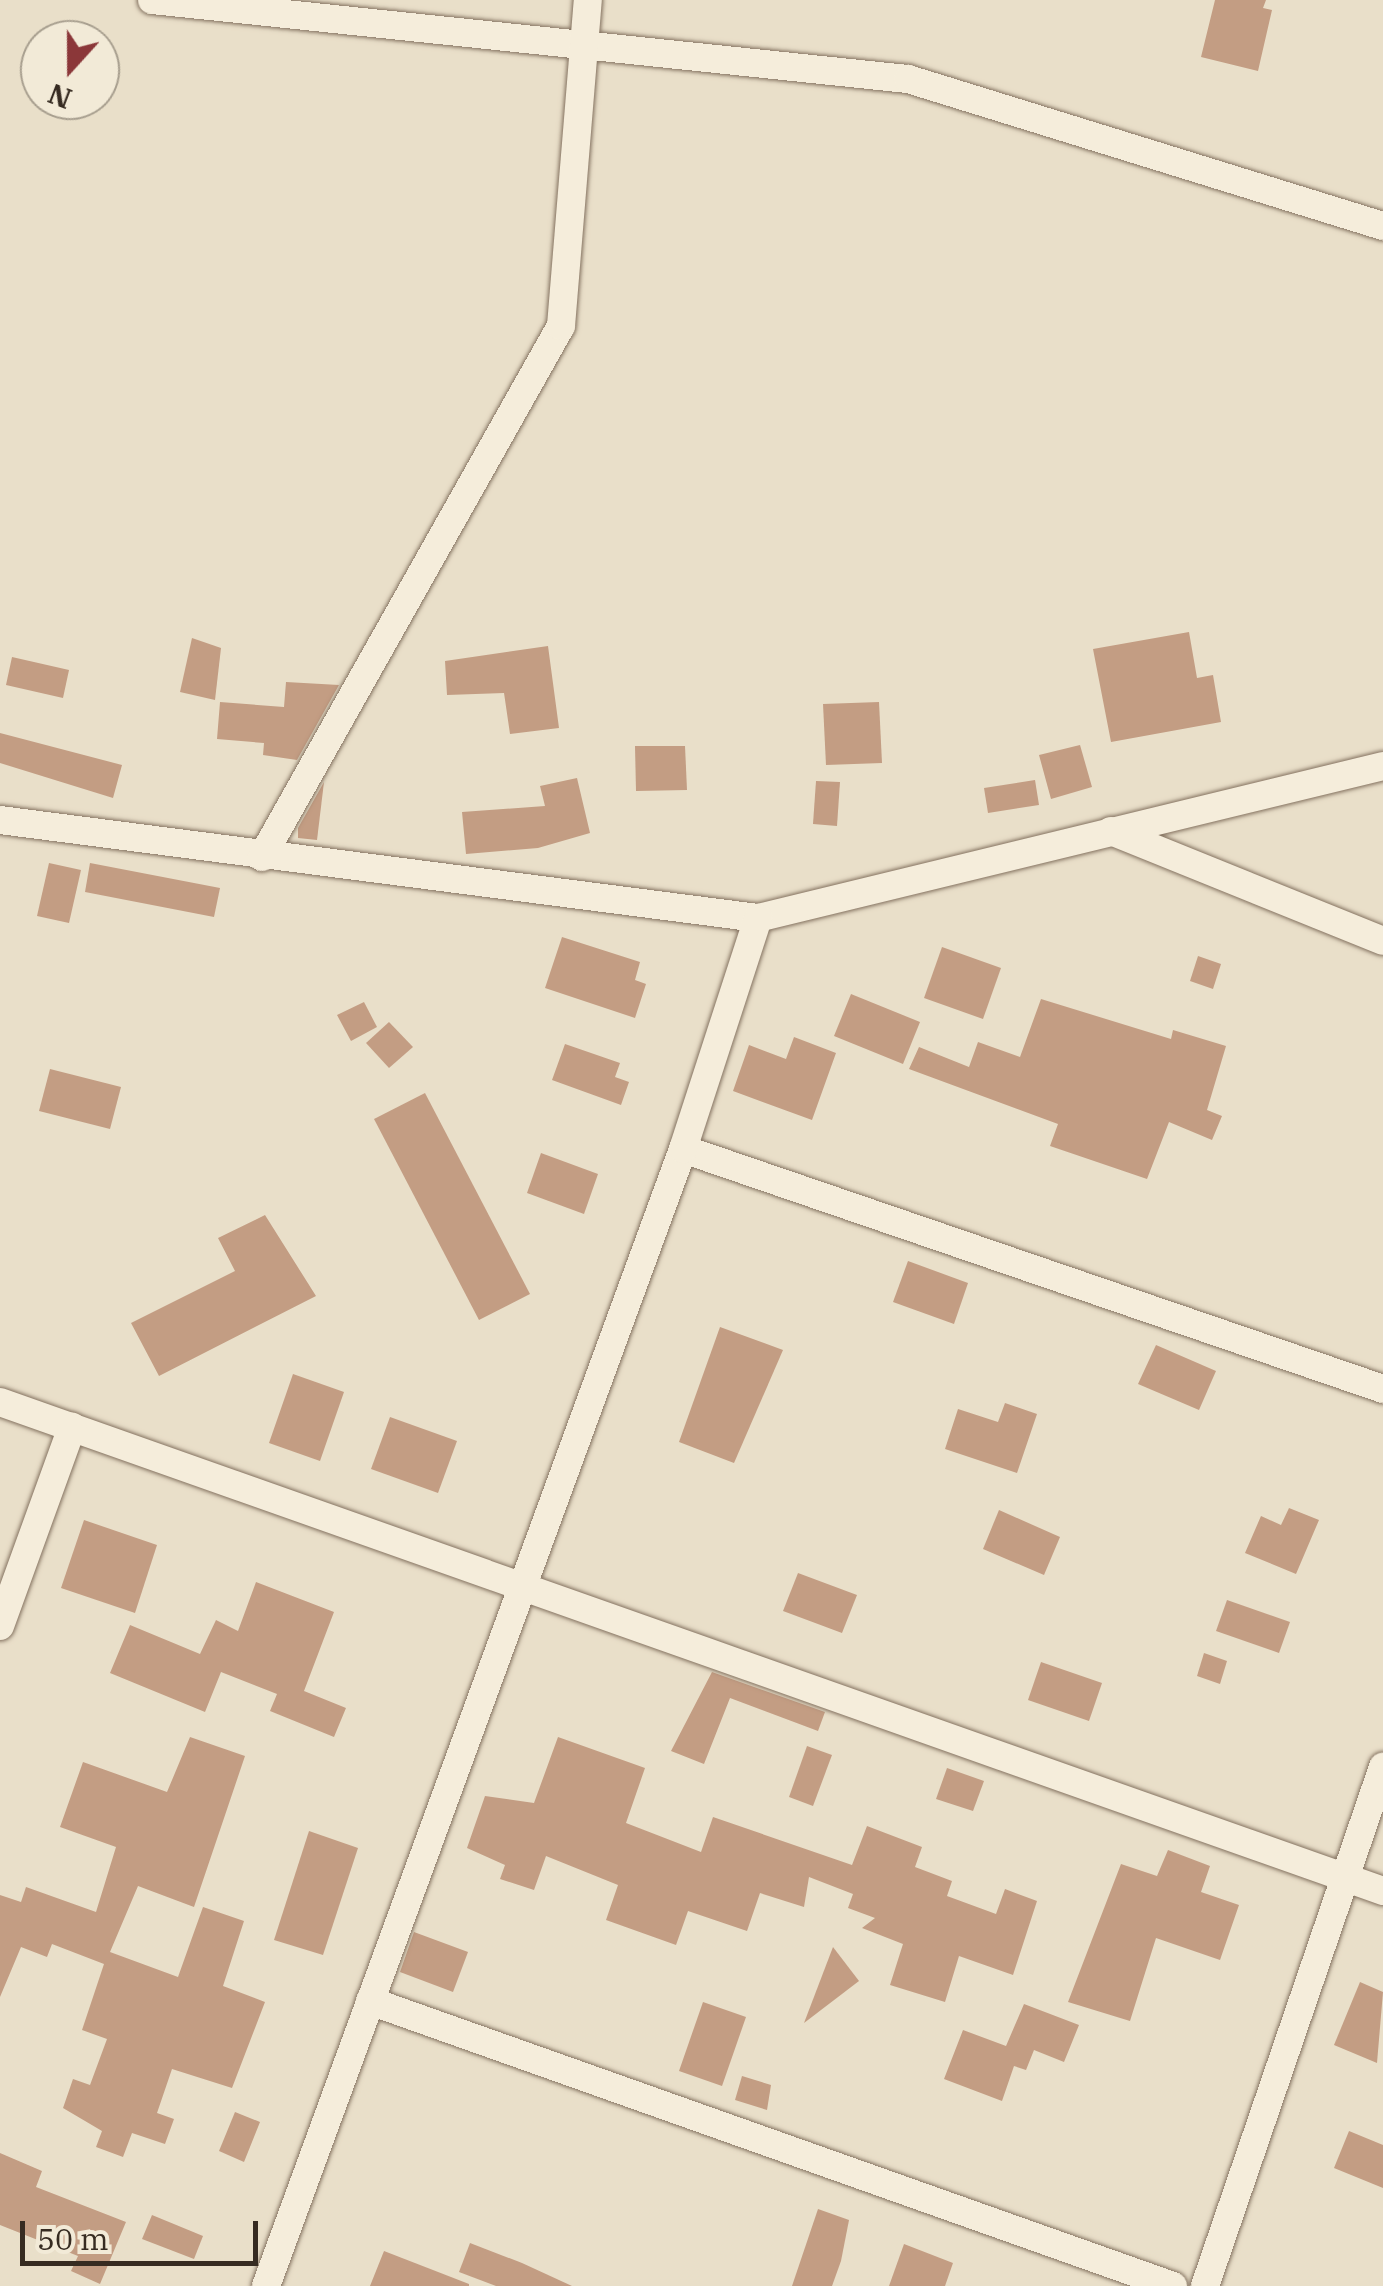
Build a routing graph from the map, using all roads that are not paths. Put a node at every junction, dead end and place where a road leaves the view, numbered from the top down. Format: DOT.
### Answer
graph roads {
  1 [pos="152,0"];
  2 [pos="588,0"];
  3 [pos="584,49"];
  4 [pos="1383,226"];
  5 [pos="1383,766"];
  6 [pos="0,820"];
  7 [pos="1111,831"];
  8 [pos="262,856"];
  9 [pos="758,918"];
  10 [pos="1383,941"];
  11 [pos="683,1149"];
  12 [pos="1383,1388"];
  13 [pos="0,1402"];
  14 [pos="72,1427"];
  15 [pos="524,1582"];
  16 [pos="0,1626"];
  17 [pos="1383,1767"];
  18 [pos="1345,1877"];
  19 [pos="1383,1891"];
  20 [pos="370,2000"];
  21 [pos="266,2286"];
  22 [pos="1173,2286"];
  23 [pos="1205,2286"];
  1 -- 3 [label="street"];
  2 -- 3 [label="street"];
  3 -- 4 [label="street"];
  3 -- 8 [label="street"];
  5 -- 7 [label="street"];
  6 -- 8 [label="street"];
  7 -- 9 [label="street"];
  7 -- 10 [label="street"];
  8 -- 9 [label="street"];
  9 -- 11 [label="street"];
  11 -- 12 [label="street"];
  11 -- 15 [label="street"];
  13 -- 14 [label="street"];
  14 -- 15 [label="street"];
  14 -- 16 [label="street"];
  15 -- 18 [label="street"];
  15 -- 20 [label="street"];
  17 -- 18 [label="street"];
  18 -- 19 [label="street"];
  18 -- 23 [label="street"];
  20 -- 21 [label="street"];
  20 -- 22 [label="street"];
}
